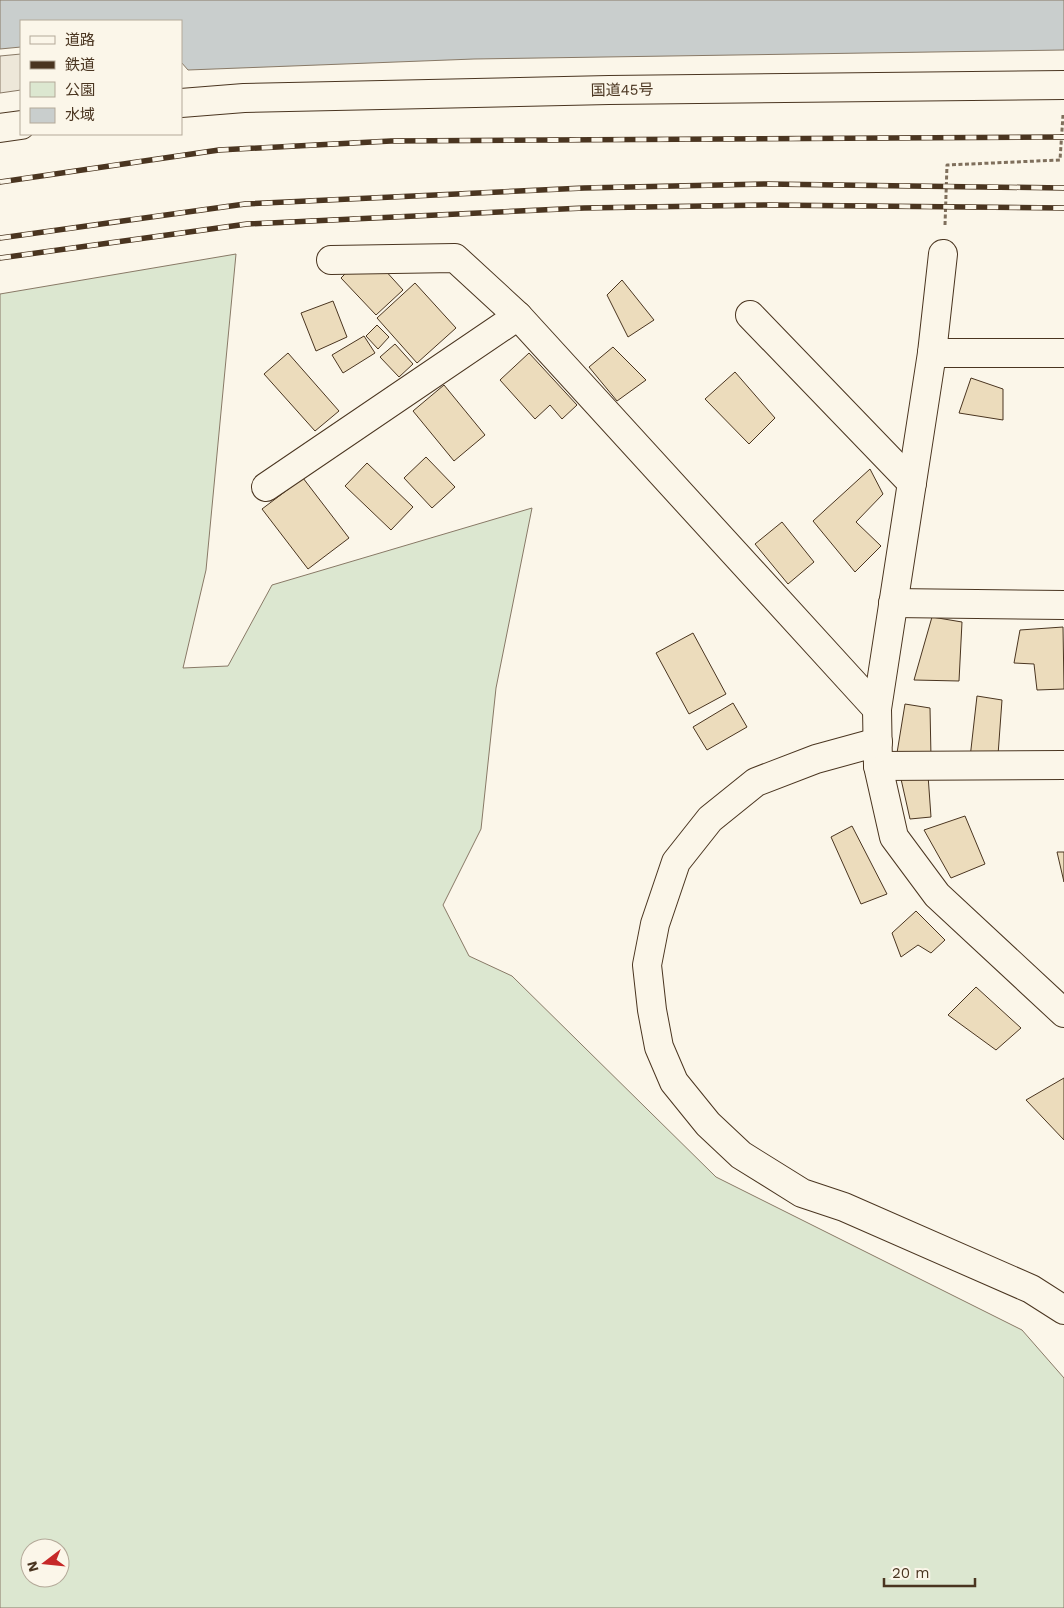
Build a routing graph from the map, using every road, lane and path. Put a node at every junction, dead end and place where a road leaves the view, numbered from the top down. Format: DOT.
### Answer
graph roads {
  1 [pos="1064,85"];
  2 [pos="182,103"];
  3 [pos="1064,113"];
  4 [pos="20,125"];
  5 [pos="0,128"];
  6 [pos="943,254"];
  7 [pos="331,260"];
  8 [pos="750,315"];
  9 [pos="518,316"];
  10 [pos="932,353"];
  11 [pos="1064,353"];
  12 [pos="912,483"];
  13 [pos="266,487"];
  14 [pos="893,603"];
  15 [pos="1064,605"];
  16 [pos="877,709"];
  17 [pos="878,754"];
  18 [pos="1064,765"];
  19 [pos="1064,1013"];
  20 [pos="1064,1310"];
  1 -- 2 [label="main road, 国道45号"];
  3 -- 6 [label="path"];
  4 -- 5 [label="main road"];
  6 -- 10 [label="main road"];
  7 -- 9 [label="main road"];
  8 -- 12 [label="main road"];
  9 -- 13 [label="main road"];
  9 -- 16 [label="main road"];
  10 -- 11 [label="main road"];
  10 -- 12 [label="main road"];
  12 -- 14 [label="main road"];
  14 -- 15 [label="main road"];
  14 -- 16 [label="main road"];
  16 -- 17 [label="main road"];
  17 -- 18 [label="main road"];
  17 -- 19 [label="main road"];
  17 -- 20 [label="main road"];
}
